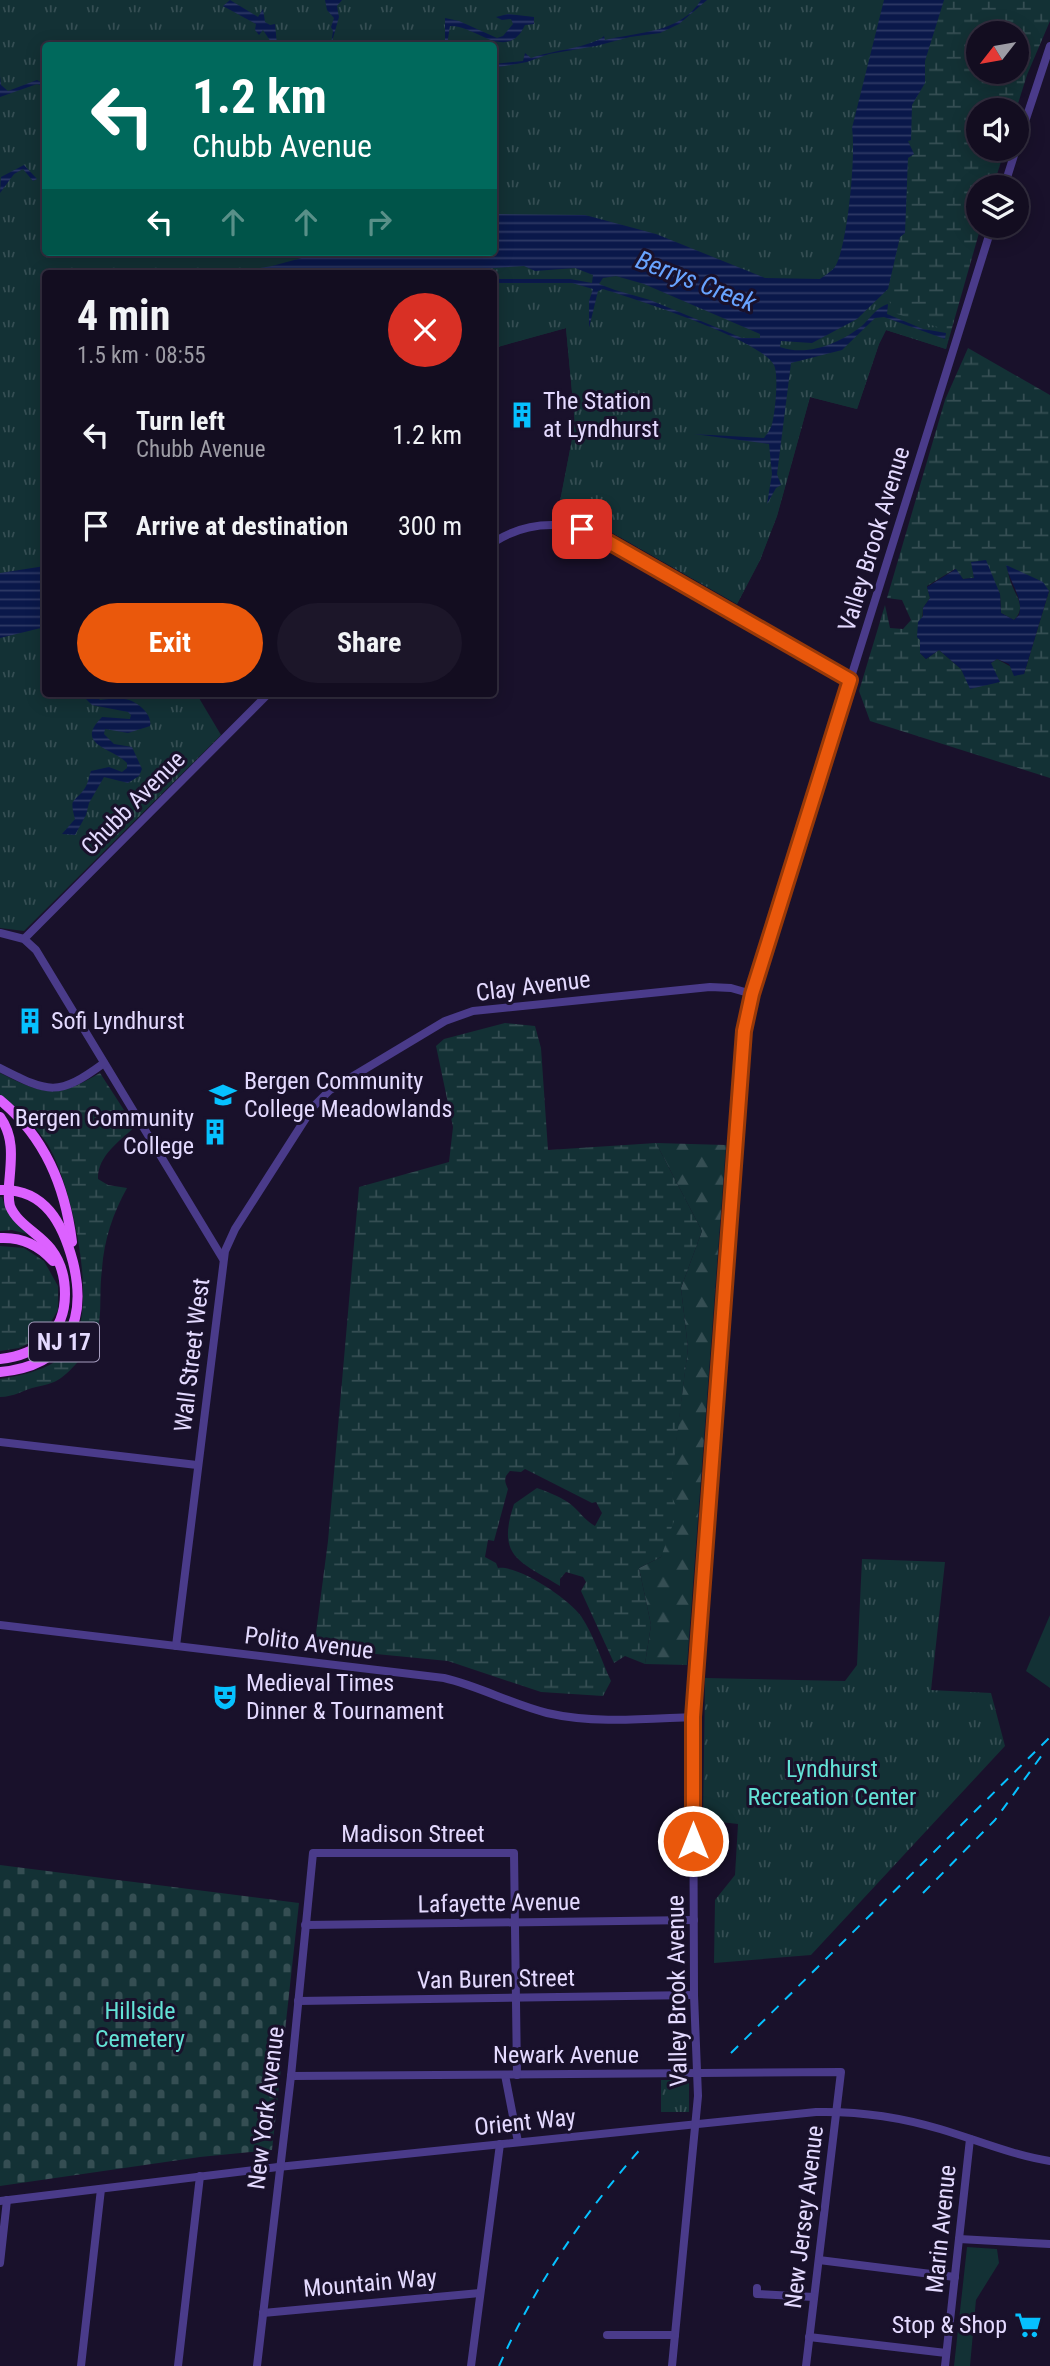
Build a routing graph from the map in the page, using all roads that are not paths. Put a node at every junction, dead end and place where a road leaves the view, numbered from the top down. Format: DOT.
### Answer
graph roads {
  1 [pos="1050,46"];
  2 [pos="1029,108"];
  3 [pos="988,238"];
  4 [pos="497,540"];
  5 [pos="850,680"];
  6 [pos="266,697"];
  7 [pos="0,933"];
  8 [pos="24,939"];
  9 [pos="752,994"];
  10 [pos="104,1063"];
  11 [pos="0,1068"];
  12 [pos="0,1100"];
  13 [pos="0,1117"];
  14 [pos="4,1190"];
  15 [pos="0,1238"];
  16 [pos="223,1259"];
  17 [pos="75,1272"];
  18 [pos="65,1294"];
  19 [pos="0,1359"];
  20 [pos="0,1372"];
  21 [pos="0,1441"];
  22 [pos="197,1465"];
  23 [pos="0,1625"];
  24 [pos="176,1646"];
  25 [pos="693,1717"];
  26 [pos="313,1853"];
  27 [pos="694,1920"];
  28 [pos="516,1923"];
  29 [pos="305,1925"];
  30 [pos="694,1996"];
  31 [pos="516,1999"];
  32 [pos="298,2001"];
  33 [pos="841,2072"];
  34 [pos="517,2074"];
  35 [pos="697,2074"];
  36 [pos="505,2075"];
  37 [pos="291,2076"];
  38 [pos="836,2112"];
  39 [pos="697,2123"];
  40 [pos="970,2139"];
  41 [pos="518,2142"];
  42 [pos="500,2144"];
  43 [pos="1050,2161"];
  44 [pos="278,2167"];
  45 [pos="200,2176"];
  46 [pos="101,2189"];
  47 [pos="4,2201"];
  48 [pos="959,2239"];
  49 [pos="1050,2244"];
  50 [pos="819,2260"];
  51 [pos="0,2263"];
  52 [pos="955,2277"];
  53 [pos="757,2288"];
  54 [pos="480,2293"];
  55 [pos="814,2297"];
  56 [pos="263,2313"];
  57 [pos="607,2335"];
  58 [pos="675,2335"];
  59 [pos="809,2337"];
  60 [pos="946,2353"];
  61 [pos="81,2366"];
  62 [pos="178,2366"];
  63 [pos="257,2366"];
  64 [pos="471,2366"];
  65 [pos="672,2366"];
  66 [pos="806,2366"];
  67 [pos="945,2366"];
  1 -- 2 [label="street"];
  3 -- 5 [label="street, Valley Brook Avenue"];
  4 -- 5 [label="street"];
  5 -- 9 [label="street, Valley Brook Avenue"];
  6 -- 8 [label="street, Chubb Avenue"];
  7 -- 8 [label="street"];
  8 -- 10 [label="street, Wall Street West"];
  9 -- 16 [label="street, Clay Avenue"];
  9 -- 25 [label="street, Valley Brook Avenue"];
  10 -- 11 [label="street"];
  10 -- 16 [label="street, Wall Street West"];
  12 -- 17 [label="main road"];
  13 -- 14 [label="main road"];
  14 -- 17 [label="main road, NJ 17"];
  14 -- 18 [label="main road"];
  15 -- 18 [label="main road, NJ 17"];
  16 -- 22 [label="street, Wall Street West"];
  17 -- 20 [label="main road, NJ 17"];
  18 -- 19 [label="main road, NJ 17"];
  21 -- 22 [label="street"];
  22 -- 24 [label="street, Wall Street West"];
  23 -- 24 [label="street, Polito Avenue"];
  24 -- 25 [label="street, Polito Avenue"];
  25 -- 27 [label="street, Valley Brook Avenue"];
  26 -- 28 [label="street, Madison Street"];
  26 -- 29 [label="street, New York Avenue"];
  27 -- 28 [label="street, Lafayette Avenue"];
  27 -- 30 [label="street, Valley Brook Avenue"];
  28 -- 29 [label="street, Lafayette Avenue"];
  28 -- 31 [label="street"];
  29 -- 32 [label="street, New York Avenue"];
  30 -- 31 [label="street, Van Buren Street"];
  30 -- 35 [label="street, Valley Brook Avenue"];
  31 -- 32 [label="street, Van Buren Street"];
  31 -- 34 [label="street"];
  32 -- 37 [label="street, New York Avenue"];
  33 -- 35 [label="street, Newark Avenue"];
  33 -- 38 [label="street, New Jersey Avenue"];
  34 -- 35 [label="street, Newark Avenue"];
  34 -- 36 [label="street, Newark Avenue"];
  35 -- 39 [label="street, Valley Brook Avenue"];
  36 -- 37 [label="street, Newark Avenue"];
  36 -- 41 [label="street"];
  37 -- 44 [label="street, New York Avenue"];
  38 -- 39 [label="street, Orient Way"];
  38 -- 40 [label="street, Orient Way"];
  38 -- 50 [label="street, New Jersey Avenue"];
  39 -- 41 [label="street, Orient Way"];
  39 -- 58 [label="street, Valley Brook Avenue"];
  40 -- 43 [label="street, Orient Way"];
  40 -- 48 [label="street, Marin Avenue"];
  41 -- 42 [label="street, Orient Way"];
  42 -- 44 [label="street, Orient Way"];
  42 -- 54 [label="street"];
  44 -- 45 [label="street, Orient Way"];
  44 -- 56 [label="street, New York Avenue"];
  45 -- 46 [label="street, Orient Way"];
  45 -- 62 [label="street"];
  46 -- 47 [label="street, Orient Way"];
  46 -- 61 [label="street"];
  47 -- 51 [label="street"];
  48 -- 49 [label="street"];
  48 -- 52 [label="street, Marin Avenue"];
  50 -- 52 [label="street"];
  50 -- 55 [label="street, New Jersey Avenue"];
  52 -- 60 [label="street, Marin Avenue"];
  53 -- 55 [label="street"];
  54 -- 56 [label="street, Mountain Way"];
  54 -- 64 [label="street"];
  55 -- 59 [label="street, New Jersey Avenue"];
  56 -- 63 [label="street, New York Avenue"];
  57 -- 58 [label="street"];
  58 -- 65 [label="street, Valley Brook Avenue"];
  59 -- 60 [label="street"];
  59 -- 66 [label="street, New Jersey Avenue"];
  60 -- 67 [label="street, Marin Avenue"];
}
